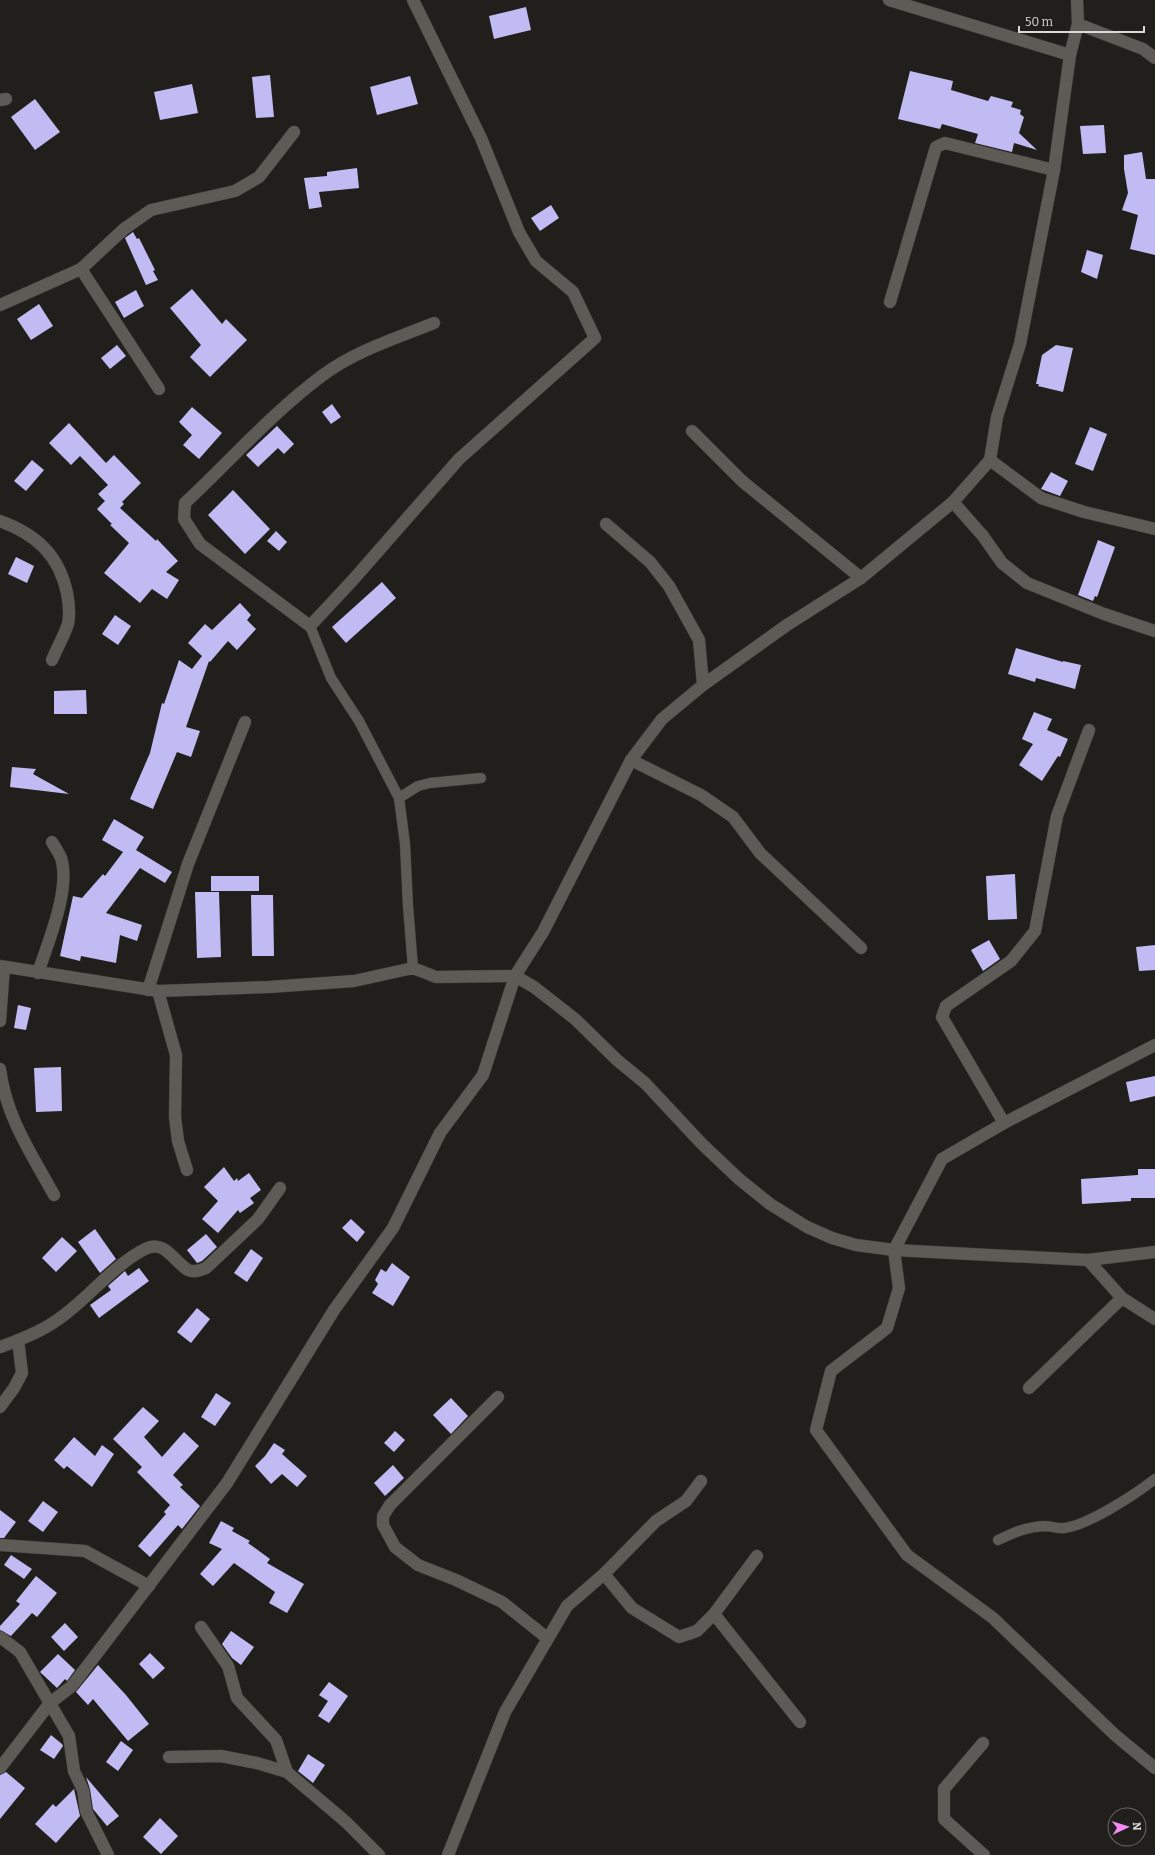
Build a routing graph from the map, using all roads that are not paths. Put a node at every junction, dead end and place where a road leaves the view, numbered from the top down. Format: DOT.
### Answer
graph roads {
  1 [pos="413,0"];
  2 [pos="889,0"];
  3 [pos="1077,0"];
  4 [pos="1078,24"];
  5 [pos="1070,55"];
  6 [pos="1155,58"];
  7 [pos="294,132"];
  8 [pos="1054,170"];
  9 [pos="81,269"];
  10 [pos="890,302"];
  11 [pos="0,305"];
  12 [pos="434,323"];
  13 [pos="159,389"];
  14 [pos="692,432"];
  15 [pos="990,460"];
  16 [pos="953,502"];
  17 [pos="0,521"];
  18 [pos="606,524"];
  19 [pos="1155,529"];
  20 [pos="861,578"];
  21 [pos="310,626"];
  22 [pos="1155,631"];
  23 [pos="52,660"];
  24 [pos="703,685"];
  25 [pos="245,722"];
  26 [pos="1089,730"];
  27 [pos="631,760"];
  28 [pos="481,778"];
  29 [pos="399,798"];
  30 [pos="52,842"];
  31 [pos="860,948"];
  32 [pos="2,966"];
  33 [pos="413,968"];
  34 [pos="38,973"];
  35 [pos="515,976"];
  36 [pos="153,991"];
  37 [pos="0,1021"];
  38 [pos="1155,1045"];
  39 [pos="0,1069"];
  40 [pos="1004,1123"];
  41 [pos="187,1170"];
  42 [pos="280,1188"];
  43 [pos="54,1195"];
  44 [pos="894,1250"];
  45 [pos="1155,1252"];
  46 [pos="1088,1260"];
  47 [pos="1122,1298"];
  48 [pos="1155,1319"];
  49 [pos="18,1340"];
  50 [pos="0,1346"];
  51 [pos="1029,1388"];
  52 [pos="498,1397"];
  53 [pos="0,1407"];
  54 [pos="1155,1479"];
  55 [pos="701,1481"];
  56 [pos="998,1540"];
  57 [pos="0,1545"];
  58 [pos="757,1556"];
  59 [pos="604,1574"];
  60 [pos="148,1586"];
  61 [pos="714,1614"];
  62 [pos="201,1627"];
  63 [pos="0,1637"];
  64 [pos="547,1638"];
  65 [pos="50,1703"];
  66 [pos="800,1722"];
  67 [pos="983,1743"];
  68 [pos="169,1758"];
  69 [pos="0,1768"];
  70 [pos="1155,1768"];
  71 [pos="287,1772"];
  72 [pos="108,1855"];
  73 [pos="379,1855"];
  74 [pos="448,1855"];
  75 [pos="984,1855"];
  1 -- 21 [label="street"];
  2 -- 5 [label="street"];
  3 -- 4 [label="street"];
  4 -- 5 [label="street"];
  4 -- 6 [label="street"];
  5 -- 8 [label="street"];
  7 -- 9 [label="street"];
  8 -- 10 [label="street"];
  8 -- 15 [label="street"];
  9 -- 11 [label="street"];
  9 -- 13 [label="street"];
  12 -- 21 [label="street"];
  14 -- 20 [label="street"];
  15 -- 16 [label="street"];
  15 -- 19 [label="street"];
  16 -- 20 [label="street"];
  16 -- 22 [label="street"];
  17 -- 23 [label="street"];
  18 -- 24 [label="street"];
  20 -- 24 [label="street"];
  21 -- 29 [label="lane"];
  24 -- 27 [label="street"];
  25 -- 36 [label="street"];
  26 -- 40 [label="street"];
  27 -- 31 [label="street"];
  27 -- 35 [label="street"];
  28 -- 29 [label="lane"];
  29 -- 33 [label="lane"];
  30 -- 34 [label="street"];
  32 -- 34 [label="street"];
  32 -- 37 [label="street"];
  33 -- 35 [label="street"];
  33 -- 36 [label="street"];
  34 -- 36 [label="street"];
  35 -- 44 [label="street"];
  35 -- 60 [label="street"];
  36 -- 41 [label="street"];
  38 -- 40 [label="street"];
  39 -- 43 [label="street"];
  40 -- 44 [label="street"];
  42 -- 49 [label="street"];
  44 -- 46 [label="street"];
  44 -- 70 [label="street"];
  45 -- 46 [label="street"];
  46 -- 47 [label="street"];
  47 -- 48 [label="street"];
  47 -- 51 [label="street"];
  49 -- 50 [label="street"];
  49 -- 53 [label="street"];
  52 -- 64 [label="street"];
  54 -- 56 [label="lane"];
  55 -- 59 [label="street"];
  57 -- 60 [label="street"];
  58 -- 61 [label="street"];
  59 -- 61 [label="street"];
  59 -- 64 [label="street"];
  60 -- 65 [label="street"];
  61 -- 66 [label="street"];
  62 -- 71 [label="street"];
  63 -- 65 [label="street"];
  64 -- 74 [label="street"];
  65 -- 69 [label="street"];
  65 -- 72 [label="street"];
  67 -- 75 [label="street"];
  68 -- 71 [label="street"];
  71 -- 73 [label="street"];
}
